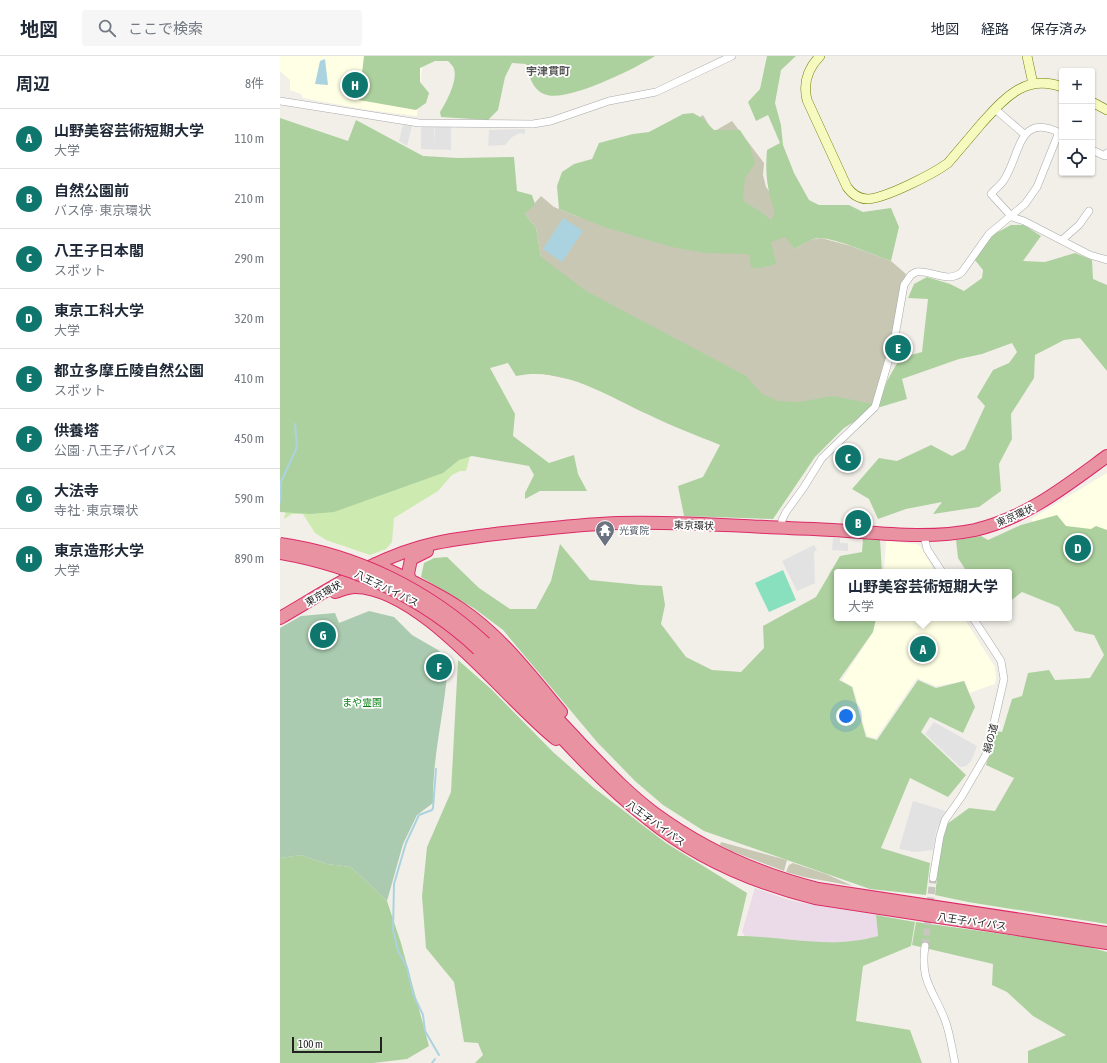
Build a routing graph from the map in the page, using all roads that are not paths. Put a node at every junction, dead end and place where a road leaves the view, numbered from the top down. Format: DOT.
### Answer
graph roads {
  1 [pos="732,56"];
  2 [pos="820,56"];
  3 [pos="1028,56"];
  4 [pos="1033,84"];
  5 [pos="1059,86"];
  6 [pos="280,101"];
  7 [pos="1095,104"];
  8 [pos="995,109"];
  9 [pos="1107,110"];
  10 [pos="1059,132"];
  11 [pos="1024,134"];
  12 [pos="1059,137"];
  13 [pos="1095,151"];
  14 [pos="1107,153"];
  15 [pos="1090,211"];
  16 [pos="1012,217"];
  17 [pos="1062,240"];
  18 [pos="1107,260"];
  19 [pos="1107,456"];
  20 [pos="781,528"];
  21 [pos="924,535"];
  22 [pos="451,540"];
  23 [pos="280,544"];
  24 [pos="280,553"];
  25 [pos="370,567"];
  26 [pos="940,569"];
  27 [pos="410,580"];
  28 [pos="380,592"];
  29 [pos="319,596"];
  30 [pos="280,618"];
  31 [pos="974,621"];
  32 [pos="481,646"];
  33 [pos="591,768"];
  34 [pos="605,769"];
  35 [pos="933,878"];
  36 [pos="1107,933"];
  37 [pos="1107,943"];
  38 [pos="925,946"];
  39 [pos="955,1063"];
  1 -- 6 [label="street"];
  2 -- 8 [label="street"];
  3 -- 4 [label="street"];
  4 -- 5 [label="street"];
  4 -- 8 [label="street"];
  7 -- 9 [label="street"];
  8 -- 11 [label="street"];
  10 -- 11 [label="street"];
  11 -- 16 [label="street"];
  12 -- 16 [label="street"];
  13 -- 14 [label="street"];
  15 -- 17 [label="street"];
  16 -- 17 [label="street"];
  16 -- 20 [label="street"];
  17 -- 18 [label="street"];
  19 -- 21 [label="highway, 東京環状"];
  20 -- 21 [label="highway, 東京環状"];
  20 -- 22 [label="highway, 東京環状"];
  21 -- 26 [label="street"];
  22 -- 25 [label="highway, 東京環状"];
  22 -- 27 [label="highway"];
  23 -- 32 [label="highway, 八王子バイパス, bridge"];
  24 -- 32 [label="highway, 八王子バイパス, bridge"];
  25 -- 27 [label="highway"];
  25 -- 28 [label="highway"];
  25 -- 29 [label="highway, 東京環状"];
  27 -- 34 [label="highway"];
  28 -- 29 [label="highway"];
  28 -- 33 [label="highway"];
  29 -- 30 [label="highway, 東京環状"];
  31 -- 35 [label="street, 絹の道"];
  32 -- 33 [label="highway, 八王子バイパス"];
  32 -- 34 [label="highway, 八王子バイパス"];
  33 -- 37 [label="highway, 八王子バイパス"];
  34 -- 36 [label="highway, 八王子バイパス"];
  38 -- 39 [label="street"];
}
